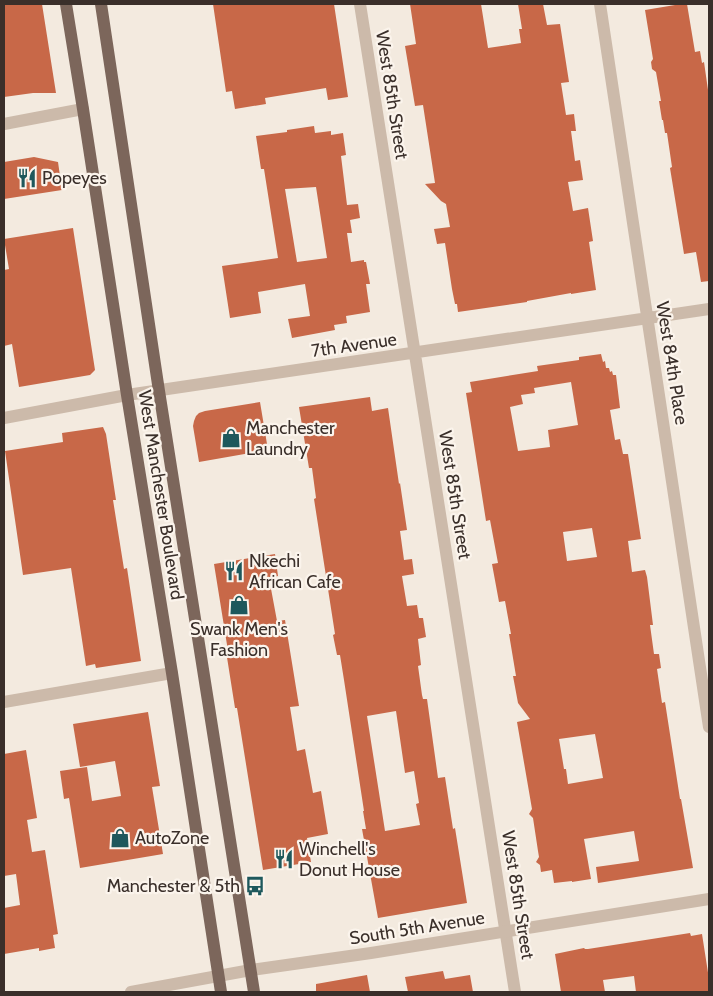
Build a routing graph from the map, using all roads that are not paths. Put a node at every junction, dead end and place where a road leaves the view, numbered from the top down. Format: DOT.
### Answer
graph roads {
  1 [pos="66,4"];
  2 [pos="101,4"];
  3 [pos="360,4"];
  4 [pos="600,4"];
  5 [pos="83,109"];
  6 [pos="4,124"];
  7 [pos="709,309"];
  8 [pos="647,319"];
  9 [pos="415,353"];
  10 [pos="158,391"];
  11 [pos="127,395"];
  12 [pos="4,418"];
  13 [pos="172,672"];
  14 [pos="4,702"];
  15 [pos="709,727"];
  16 [pos="709,899"];
  17 [pos="506,932"];
  18 [pos="251,970"];
  19 [pos="218,976"];
  20 [pos="131,992"];
  21 [pos="221,992"];
  22 [pos="254,992"];
  23 [pos="515,992"];
  1 -- 5 [label="main road, West Manchester Boulevard"];
  2 -- 10 [label="main road, West Manchester Boulevard"];
  3 -- 9 [label="street, West 85th Street"];
  4 -- 8 [label="street, West 84th Place"];
  5 -- 6 [label="street"];
  5 -- 11 [label="main road, West Manchester Boulevard"];
  7 -- 8 [label="street, 7th Avenue"];
  8 -- 9 [label="street, 7th Avenue"];
  8 -- 15 [label="street, West 84th Place"];
  9 -- 10 [label="street, 7th Avenue"];
  9 -- 17 [label="street, West 85th Street"];
  10 -- 11 [label="street, 7th Avenue"];
  10 -- 18 [label="main road, West Manchester Boulevard"];
  11 -- 12 [label="street, 7th Avenue"];
  11 -- 13 [label="main road, West Manchester Boulevard"];
  13 -- 14 [label="street"];
  13 -- 19 [label="main road, West Manchester Boulevard"];
  16 -- 17 [label="street, South 5th Avenue"];
  17 -- 18 [label="street, South 5th Avenue"];
  17 -- 23 [label="street, West 85th Street"];
  18 -- 19 [label="street, South 5th Avenue"];
  18 -- 22 [label="main road, West Manchester Boulevard"];
  19 -- 20 [label="street, South 5th Avenue"];
  19 -- 21 [label="main road, West Manchester Boulevard"];
}
